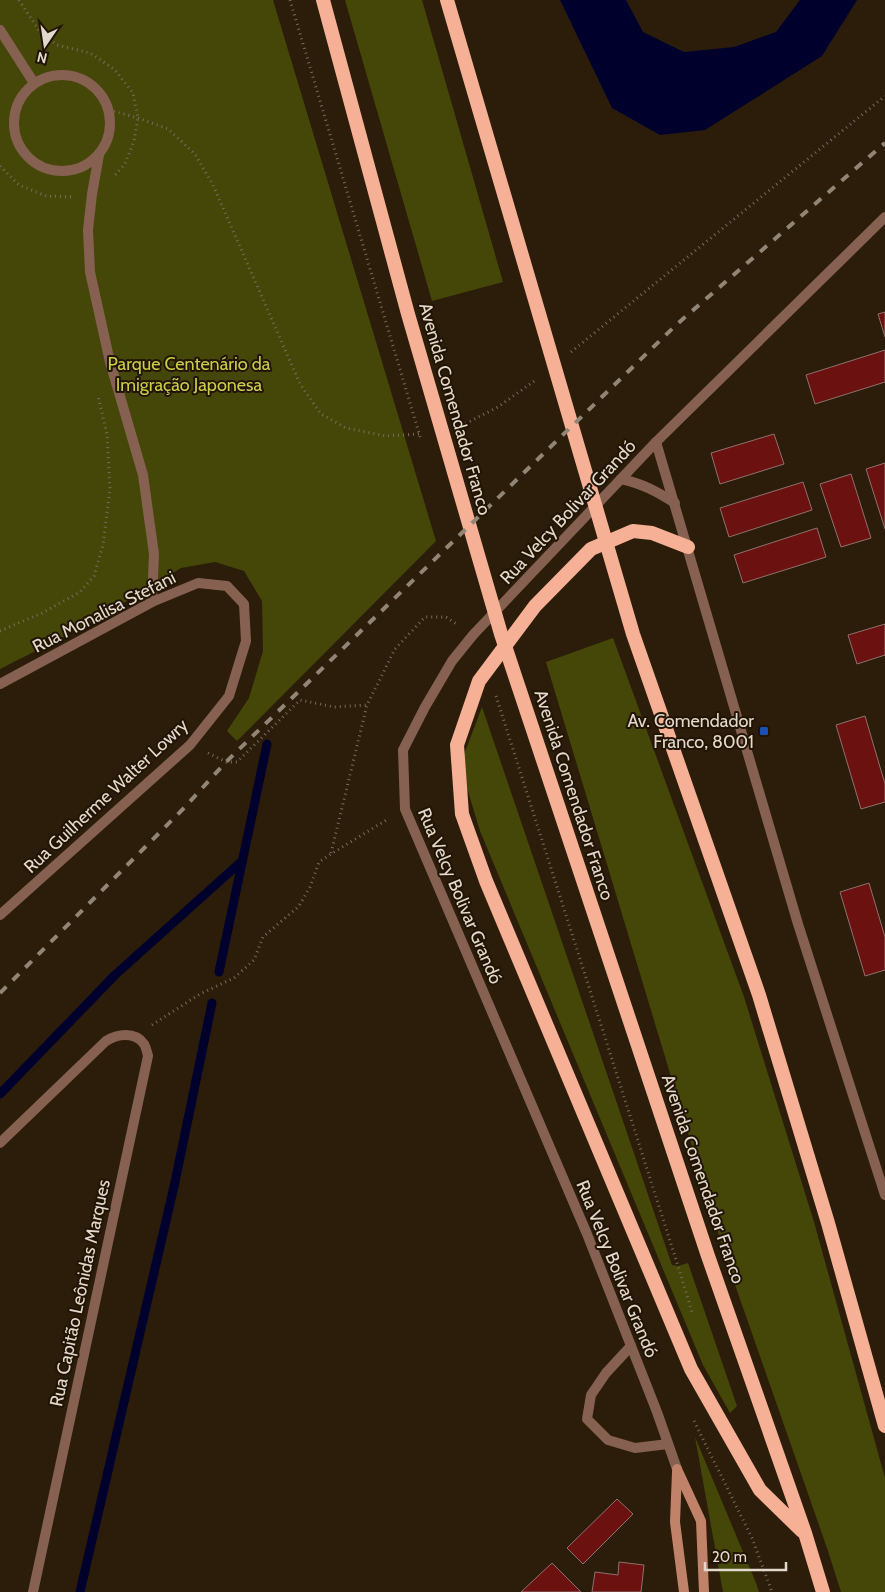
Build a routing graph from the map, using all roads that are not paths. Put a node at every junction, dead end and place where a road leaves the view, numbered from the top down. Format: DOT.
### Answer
graph roads {
  1 [pos="323,0"];
  2 [pos="447,0"];
  3 [pos="0,30"];
  4 [pos="34,83"];
  5 [pos="99,155"];
  6 [pos="885,217"];
  7 [pos="656,442"];
  8 [pos="621,479"];
  9 [pos="674,503"];
  10 [pos="688,547"];
  11 [pos="152,602"];
  12 [pos="0,684"];
  13 [pos="229,696"];
  14 [pos="0,915"];
  15 [pos="0,1143"];
  16 [pos="885,1195"];
  17 [pos="631,1346"];
  18 [pos="885,1426"];
  19 [pos="668,1444"];
  20 [pos="677,1469"];
  21 [pos="805,1533"];
  22 [pos="33,1592"];
  23 [pos="684,1592"];
  24 [pos="704,1592"];
  25 [pos="823,1592"];
  1 -- 21 [label="highway, Avenida Comendador Franco"];
  2 -- 18 [label="highway"];
  3 -- 4 [label="street"];
  4 -- 5 [label="street"];
  4 -- 5 [label="street"];
  5 -- 11 [label="street"];
  6 -- 7 [label="street, Rua Velcy Bolivar Grandó"];
  7 -- 8 [label="street, Rua Velcy Bolivar Grandó"];
  7 -- 9 [label="street"];
  8 -- 9 [label="street"];
  8 -- 17 [label="street, Rua Velcy Bolivar Grandó"];
  9 -- 10 [label="street"];
  10 -- 16 [label="street"];
  10 -- 21 [label="highway"];
  11 -- 12 [label="street, Rua Monalisa Stefani"];
  11 -- 13 [label="street, Rua Monalisa Stefani"];
  13 -- 14 [label="street, Rua Guilherme Walter Lowry"];
  15 -- 22 [label="street, Rua Capitão Leônidas Marques"];
  17 -- 19 [label="street, Rua Velcy Bolivar Grandó"];
  17 -- 19 [label="street"];
  19 -- 20 [label="street, Rua Velcy Bolivar Grandó"];
  20 -- 23 [label="main road, Rua Velcy Bolivar Grandó"];
  20 -- 24 [label="main road, Rua Velcy Bolivar Grandó"];
  21 -- 25 [label="highway, Avenida Comendador Franco"];
}
